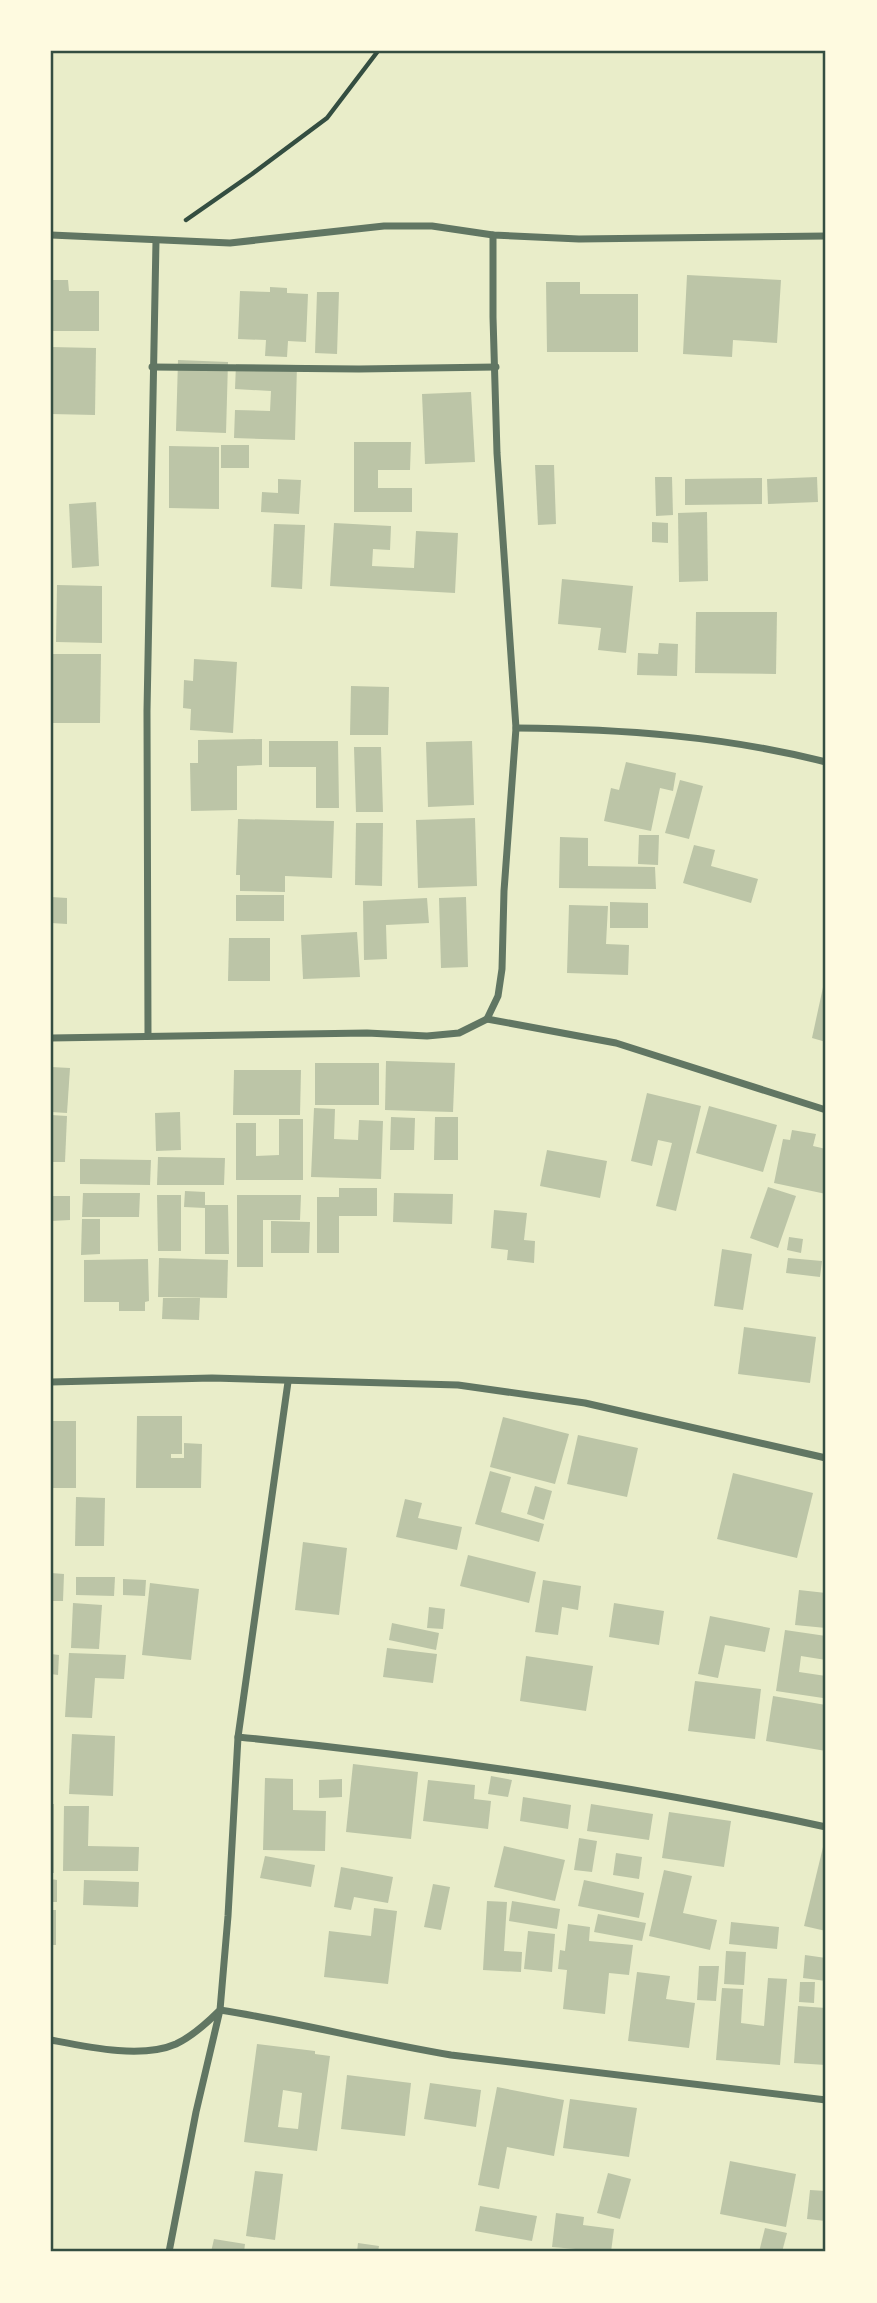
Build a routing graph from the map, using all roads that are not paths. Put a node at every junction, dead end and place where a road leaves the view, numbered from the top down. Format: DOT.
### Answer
graph roads {
  1 [pos="51,235"];
  2 [pos="493,235"];
  3 [pos="826,236"];
  4 [pos="156,241"];
  5 [pos="496,367"];
  6 [pos="152,368"];
  7 [pos="516,728"];
  8 [pos="826,762"];
  9 [pos="486,1019"];
  10 [pos="148,1036"];
  11 [pos="51,1038"];
  12 [pos="826,1110"];
  13 [pos="51,1381"];
  14 [pos="288,1382"];
  15 [pos="826,1458"];
  16 [pos="238,1737"];
  17 [pos="826,1827"];
  18 [pos="219,2010"];
  19 [pos="51,2040"];
  20 [pos="826,2100"];
  21 [pos="169,2252"];
  1 -- 4 [label="street"];
  2 -- 3 [label="street"];
  2 -- 4 [label="street"];
  2 -- 5 [label="street"];
  4 -- 6 [label="street"];
  5 -- 6 [label="street"];
  5 -- 7 [label="street"];
  6 -- 10 [label="street"];
  7 -- 8 [label="street"];
  7 -- 9 [label="street"];
  9 -- 10 [label="street"];
  9 -- 12 [label="street"];
  10 -- 11 [label="street"];
  13 -- 14 [label="street"];
  14 -- 15 [label="street"];
  14 -- 16 [label="street"];
  16 -- 17 [label="street"];
  16 -- 18 [label="street"];
  18 -- 19 [label="street"];
  18 -- 20 [label="street"];
  18 -- 21 [label="street"];
}
